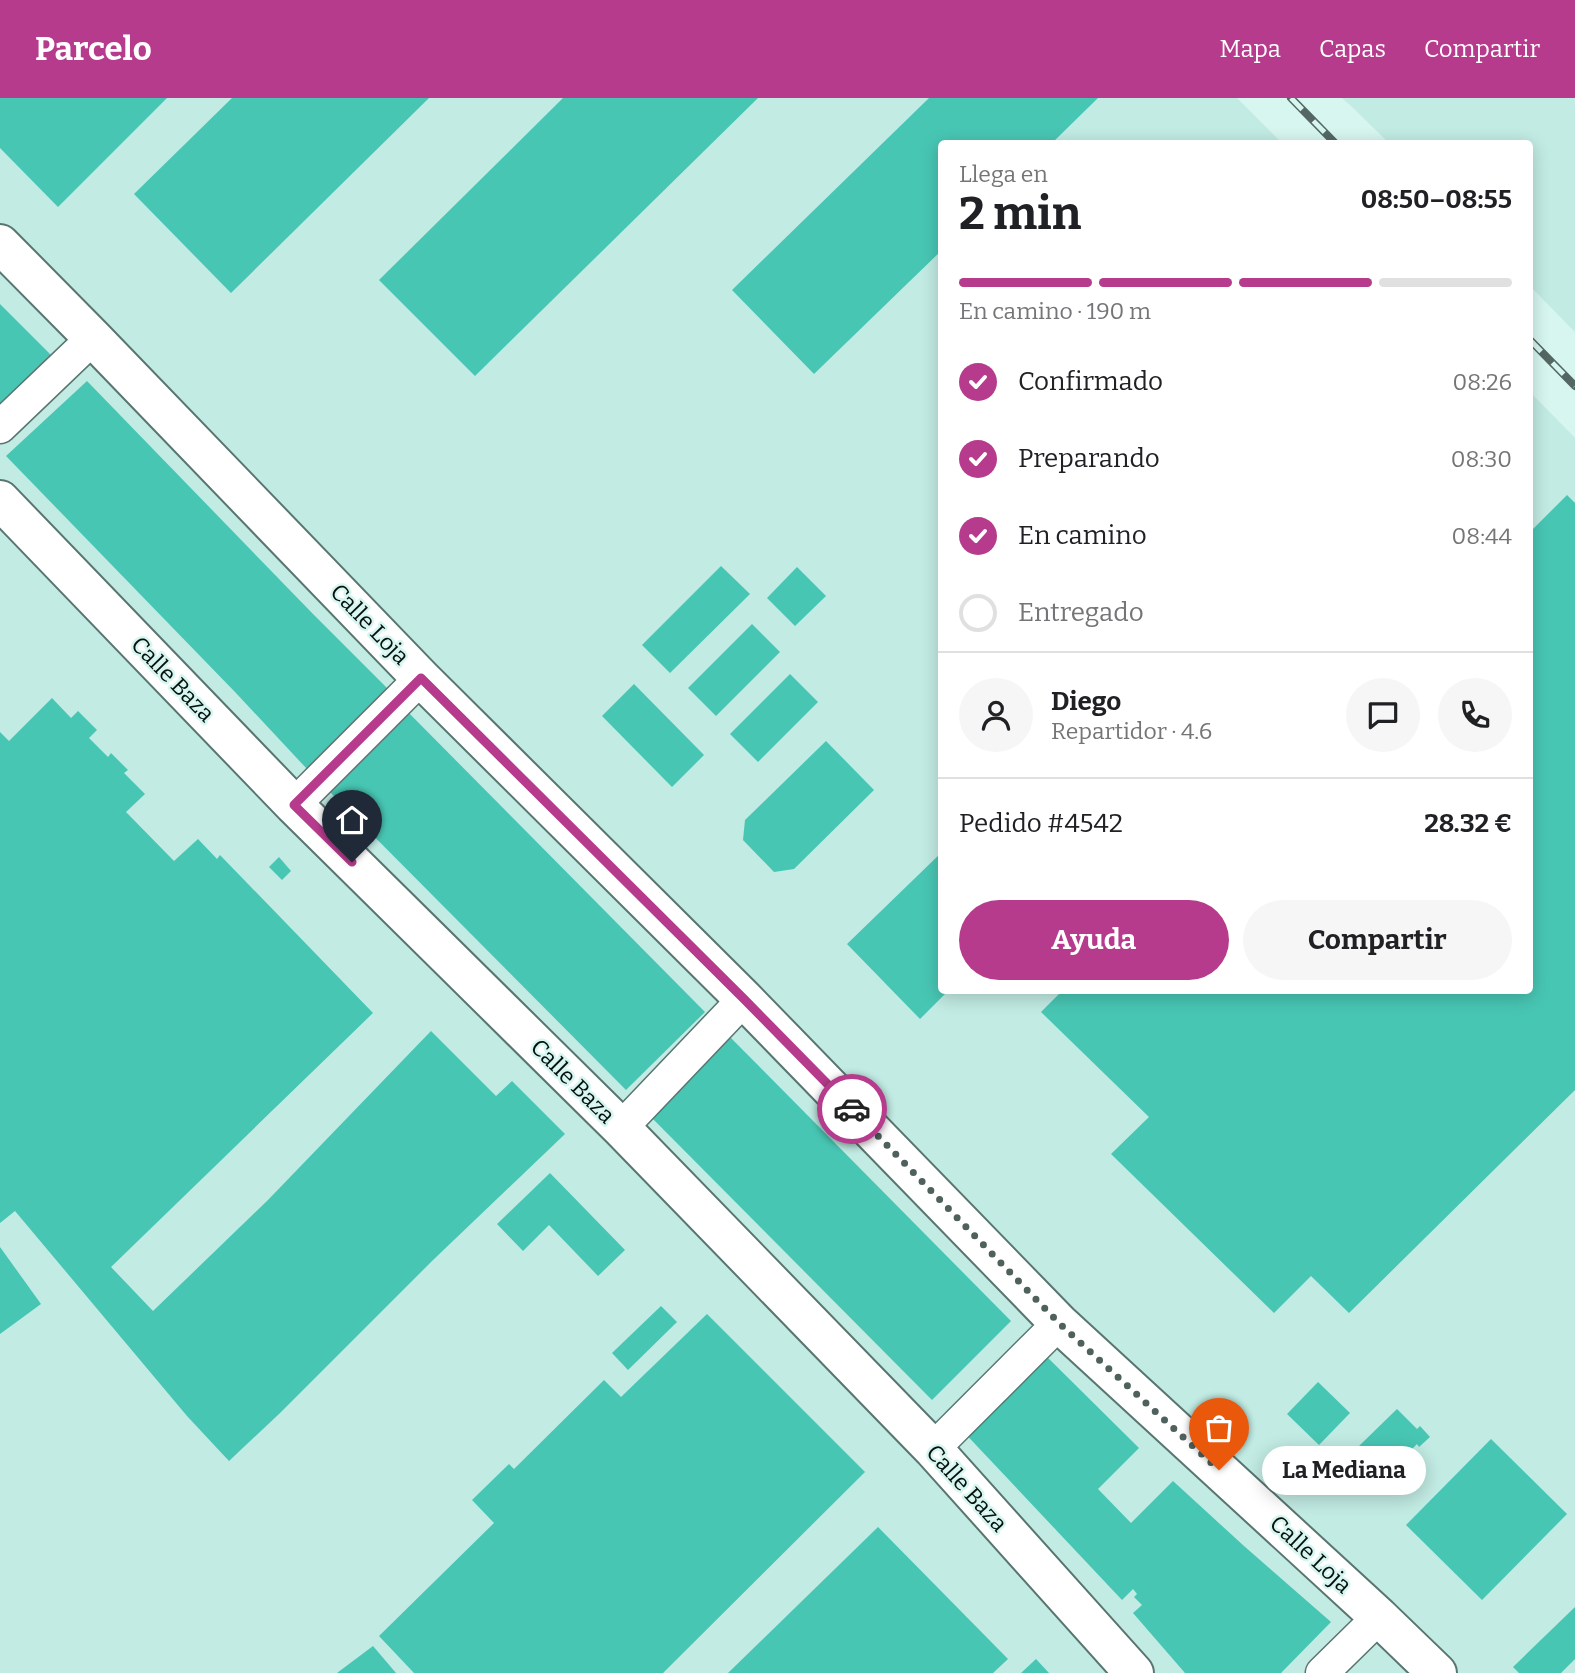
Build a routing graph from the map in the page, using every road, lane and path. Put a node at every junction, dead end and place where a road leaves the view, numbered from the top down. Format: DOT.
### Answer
graph roads {
  1 [pos="0,244"];
  2 [pos="93,338"];
  3 [pos="0,427"];
  4 [pos="0,500"];
  5 [pos="421,678"];
  6 [pos="294,805"];
  7 [pos="744,999"];
  8 [pos="621,1128"];
  9 [pos="1059,1323"];
  10 [pos="933,1450"];
  11 [pos="1380,1618"];
  12 [pos="1135,1673"];
  13 [pos="1322,1673"];
  14 [pos="1437,1673"];
  1 -- 2 [label="street, Calle Loja"];
  2 -- 3 [label="street"];
  2 -- 5 [label="street, Calle Loja"];
  4 -- 6 [label="street, Calle Baza"];
  5 -- 6 [label="street"];
  5 -- 7 [label="street, Calle Loja"];
  6 -- 8 [label="street, Calle Baza"];
  7 -- 8 [label="street"];
  7 -- 9 [label="street, Calle Loja"];
  8 -- 10 [label="street, Calle Baza"];
  9 -- 10 [label="street"];
  9 -- 11 [label="street, Calle Loja"];
  10 -- 12 [label="street, Calle Baza"];
  11 -- 13 [label="street"];
  11 -- 14 [label="street, Calle Loja"];
}
